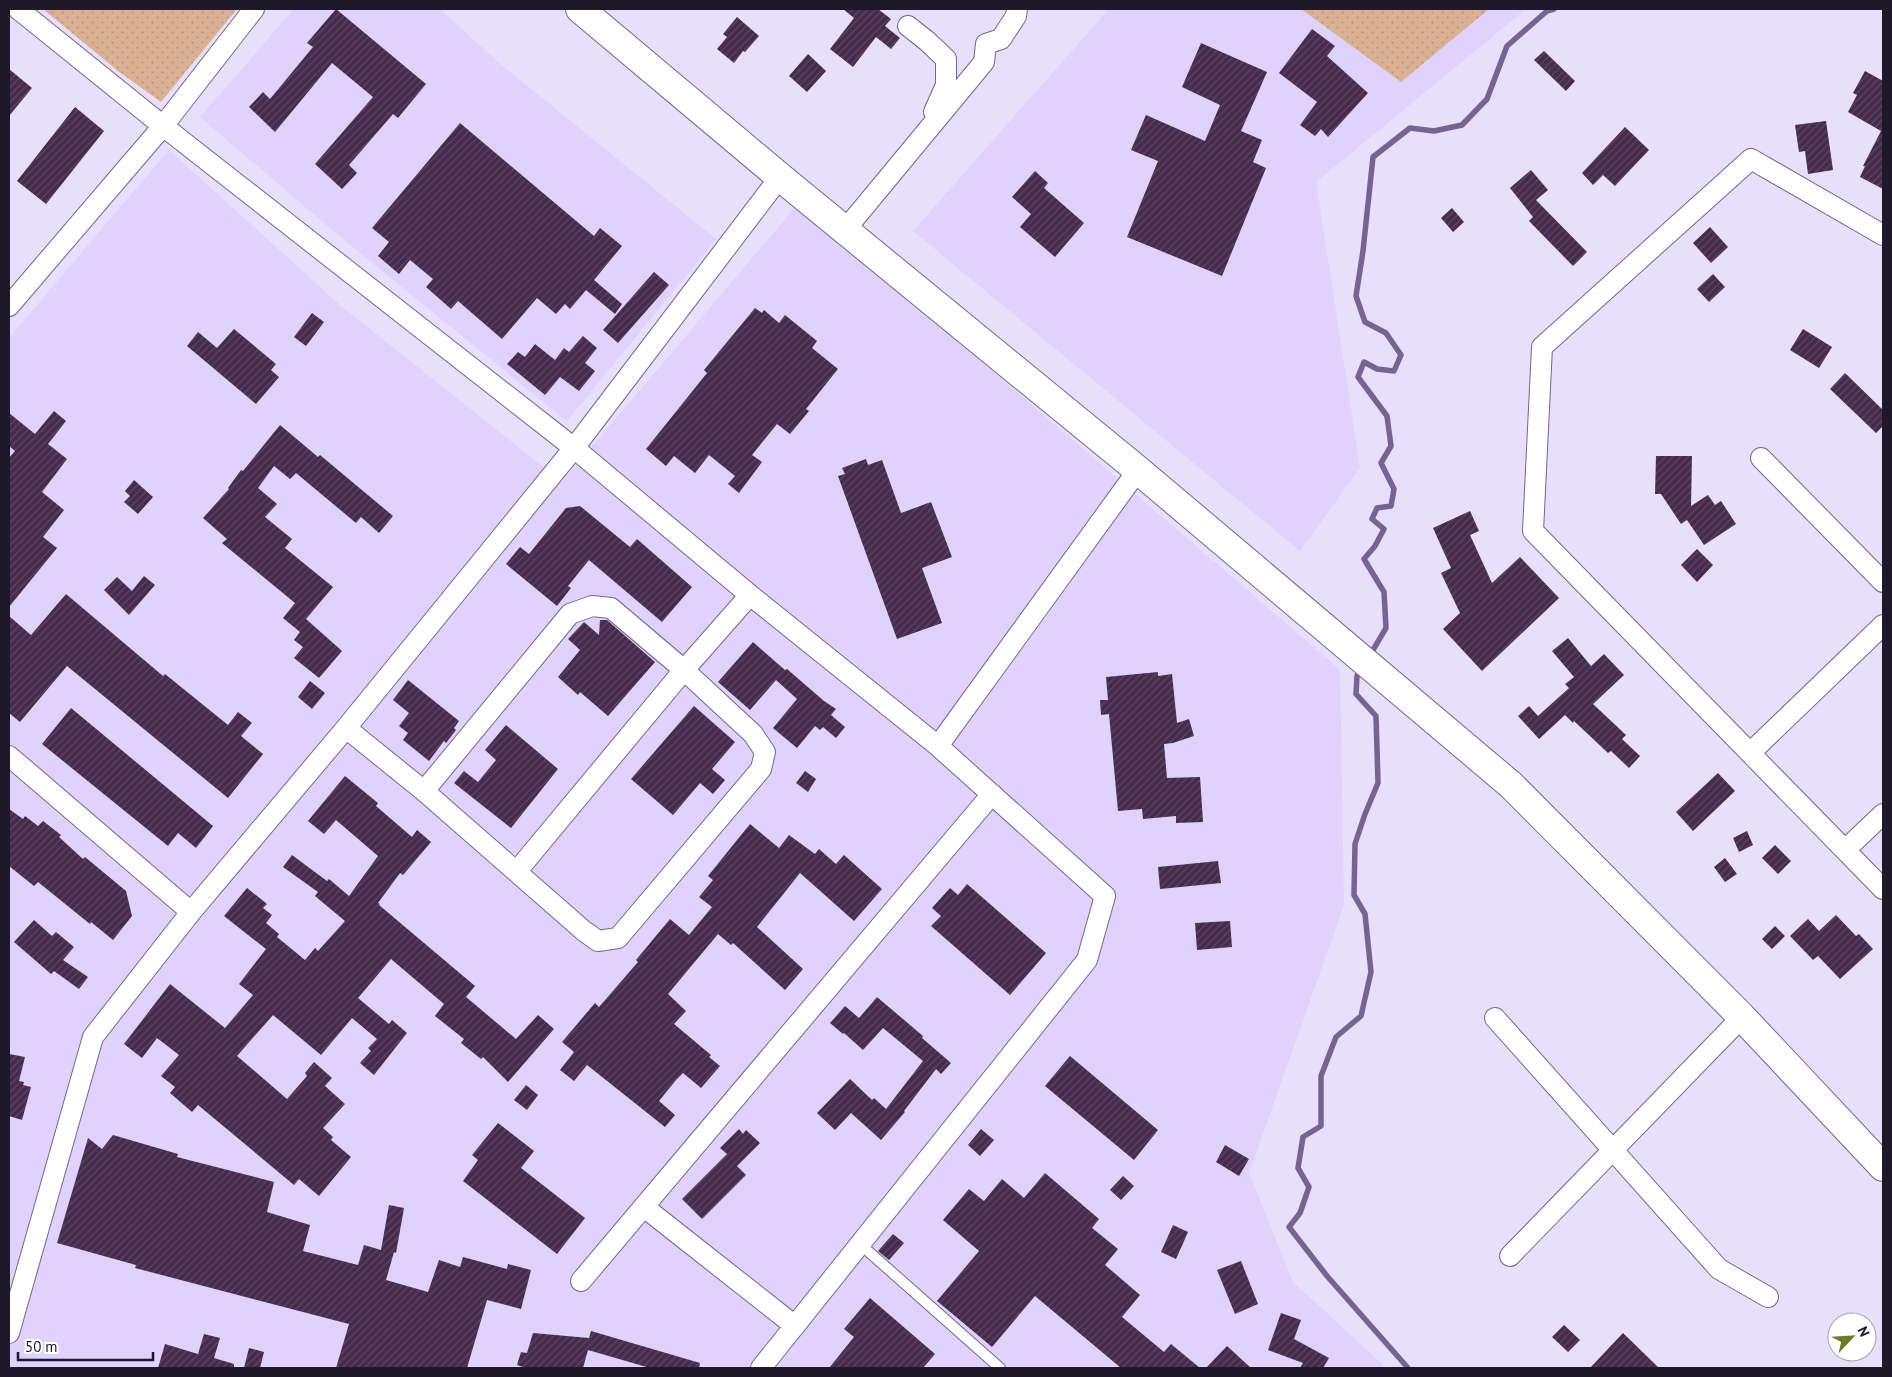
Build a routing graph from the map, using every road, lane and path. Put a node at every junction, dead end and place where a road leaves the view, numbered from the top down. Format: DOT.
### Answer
graph roads {
  1 [pos="18,9"];
  2 [pos="254,9"];
  3 [pos="580,9"];
  4 [pos="1017,9"];
  5 [pos="908,26"];
  6 [pos="162,126"];
  7 [pos="923,136"];
  8 [pos="780,177"];
  9 [pos="845,230"];
  10 [pos="1883,235"];
  11 [pos="9,306"];
  12 [pos="574,448"];
  13 [pos="1761,458"];
  14 [pos="1138,470"];
  15 [pos="1883,582"];
  16 [pos="750,595"];
  17 [pos="1883,625"];
  18 [pos="684,670"];
  19 [pos="346,728"];
  20 [pos="938,746"];
  21 [pos="1750,753"];
  22 [pos="9,756"];
  23 [pos="424,791"];
  24 [pos="992,794"];
  25 [pos="1883,814"];
  26 [pos="1845,850"];
  27 [pos="518,871"];
  28 [pos="1883,889"];
  29 [pos="191,912"];
  30 [pos="1742,1017"];
  31 [pos="1496,1018"];
  32 [pos="1613,1151"];
  33 [pos="1883,1167"];
  34 [pos="644,1208"];
  35 [pos="860,1244"];
  36 [pos="1510,1256"];
  37 [pos="582,1282"];
  38 [pos="1768,1297"];
  39 [pos="795,1326"];
  40 [pos="9,1333"];
  41 [pos="761,1368"];
  42 [pos="1000,1368"];
  1 -- 6 [label="street"];
  2 -- 6 [label="street"];
  3 -- 8 [label="main road"];
  4 -- 7 [label="street"];
  5 -- 7 [label="street"];
  6 -- 11 [label="street"];
  6 -- 12 [label="street"];
  7 -- 9 [label="street"];
  8 -- 9 [label="main road"];
  8 -- 12 [label="street"];
  9 -- 14 [label="main road"];
  10 -- 21 [label="street"];
  12 -- 16 [label="street"];
  12 -- 19 [label="street"];
  13 -- 15 [label="street"];
  14 -- 20 [label="street"];
  14 -- 30 [label="main road"];
  16 -- 18 [label="street"];
  16 -- 20 [label="street"];
  17 -- 21 [label="street"];
  18 -- 23 [label="street"];
  18 -- 27 [label="street"];
  18 -- 27 [label="street"];
  19 -- 23 [label="street"];
  19 -- 29 [label="street"];
  20 -- 24 [label="street"];
  21 -- 26 [label="street"];
  22 -- 29 [label="street"];
  23 -- 27 [label="street"];
  24 -- 34 [label="street"];
  24 -- 35 [label="street"];
  25 -- 26 [label="street"];
  26 -- 28 [label="street"];
  29 -- 40 [label="street"];
  30 -- 32 [label="street"];
  30 -- 33 [label="main road"];
  31 -- 32 [label="street"];
  32 -- 36 [label="street"];
  32 -- 38 [label="street"];
  34 -- 37 [label="street"];
  34 -- 39 [label="street"];
  35 -- 39 [label="street"];
  35 -- 42 [label="lane"];
  39 -- 41 [label="street"];
}
